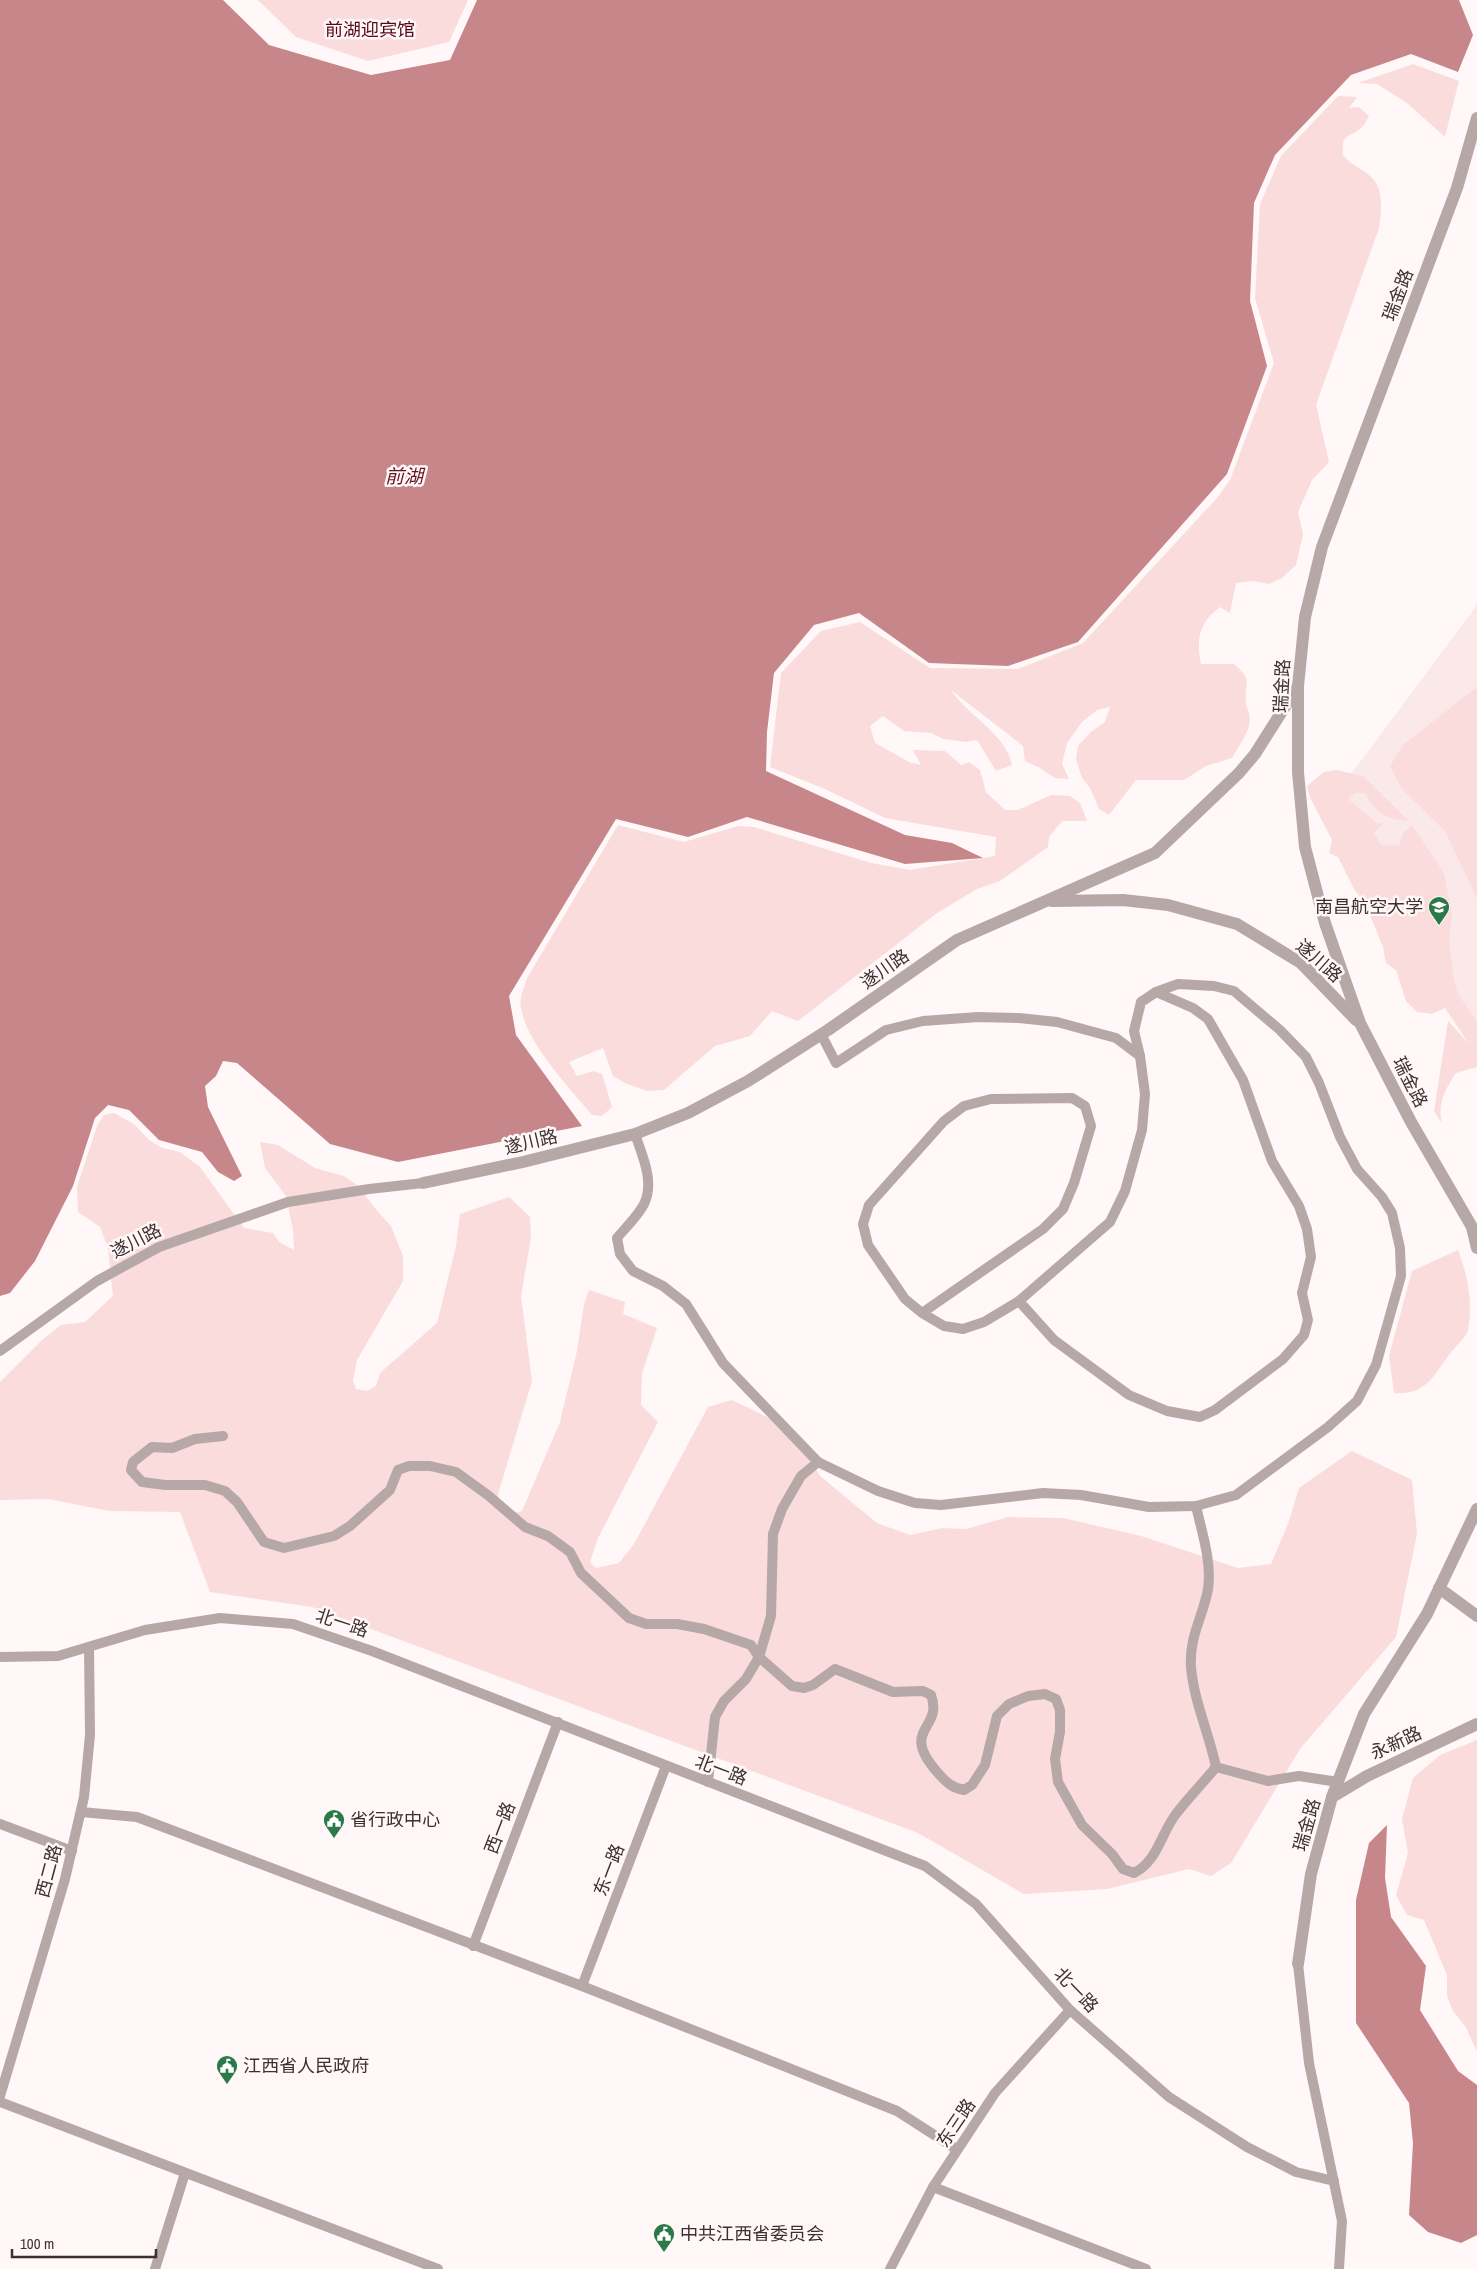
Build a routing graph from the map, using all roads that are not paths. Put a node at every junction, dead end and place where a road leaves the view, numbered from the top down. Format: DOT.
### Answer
graph roads {
  1 [pos="1477,118"];
  2 [pos="1298,686"];
  3 [pos="1046,901"];
  4 [pos="1156,992"];
  5 [pos="1360,1023"];
  6 [pos="821,1034"];
  7 [pos="1140,1056"];
  8 [pos="634,1134"];
  9 [pos="423,1183"];
  10 [pos="1477,1248"];
  11 [pos="1019,1302"];
  12 [pos="922,1313"];
  13 [pos="0,1352"];
  14 [pos="223,1436"];
  15 [pos="818,1462"];
  16 [pos="1196,1506"];
  17 [pos="1477,1509"];
  18 [pos="1439,1588"];
  19 [pos="1477,1616"];
  20 [pos="89,1647"];
  21 [pos="0,1657"];
  22 [pos="759,1657"];
  23 [pos="558,1722"];
  24 [pos="1477,1724"];
  25 [pos="666,1766"];
  26 [pos="1216,1767"];
  27 [pos="708,1782"];
  28 [pos="1338,1782"];
  29 [pos="1332,1798"];
  30 [pos="81,1812"];
  31 [pos="0,1824"];
  32 [pos="72,1852"];
  33 [pos="473,1946"];
  34 [pos="1298,1964"];
  35 [pos="582,1986"];
  36 [pos="1070,2010"];
  37 [pos="0,2096"];
  38 [pos="0,2102"];
  39 [pos="956,2149"];
  40 [pos="185,2173"];
  41 [pos="1334,2181"];
  42 [pos="933,2187"];
  43 [pos="155,2269"];
  44 [pos="438,2269"];
  45 [pos="890,2269"];
  46 [pos="1146,2269"];
  47 [pos="1339,2269"];
  1 -- 2 [label="street, 瑞金路"];
  2 -- 3 [label="street, 遂川路"];
  2 -- 5 [label="street, 瑞金路"];
  3 -- 5 [label="street, 遂川路"];
  3 -- 6 [label="street, 遂川路"];
  4 -- 7 [label="street"];
  4 -- 11 [label="street"];
  4 -- 16 [label="street"];
  5 -- 10 [label="street, 瑞金路"];
  6 -- 7 [label="street"];
  6 -- 8 [label="street, 遂川路"];
  7 -- 11 [label="street"];
  8 -- 9 [label="street, 遂川路"];
  8 -- 15 [label="street"];
  9 -- 13 [label="street, 遂川路"];
  11 -- 12 [label="street"];
  12 -- 12 [label="street"];
  14 -- 22 [label="street"];
  15 -- 16 [label="street"];
  15 -- 22 [label="street"];
  16 -- 26 [label="street"];
  17 -- 18 [label="street, 瑞金路"];
  18 -- 19 [label="street"];
  18 -- 28 [label="street, 瑞金路"];
  20 -- 21 [label="street, 北一路"];
  20 -- 23 [label="street, 北一路"];
  20 -- 30 [label="street, 西二路"];
  22 -- 26 [label="street"];
  22 -- 27 [label="street"];
  23 -- 25 [label="street, 北一路"];
  23 -- 33 [label="street, 西一路"];
  24 -- 29 [label="street, 永新路"];
  25 -- 27 [label="street, 北一路"];
  25 -- 35 [label="street, 东一路"];
  26 -- 28 [label="street"];
  27 -- 36 [label="street, 北一路"];
  28 -- 29 [label="street, 瑞金路"];
  29 -- 34 [label="street, 瑞金路"];
  30 -- 32 [label="street, 西二路"];
  30 -- 33 [label="street"];
  31 -- 32 [label="street"];
  32 -- 37 [label="street, 西二路"];
  33 -- 35 [label="street"];
  34 -- 41 [label="street, 瑞金路"];
  35 -- 39 [label="street"];
  36 -- 39 [label="street, 东三路"];
  36 -- 41 [label="street, 北一路"];
  38 -- 40 [label="street"];
  39 -- 42 [label="street, 东三路"];
  40 -- 43 [label="street"];
  40 -- 44 [label="street"];
  41 -- 47 [label="street, 瑞金路"];
  42 -- 45 [label="street, 东三路"];
  42 -- 46 [label="street"];
}
